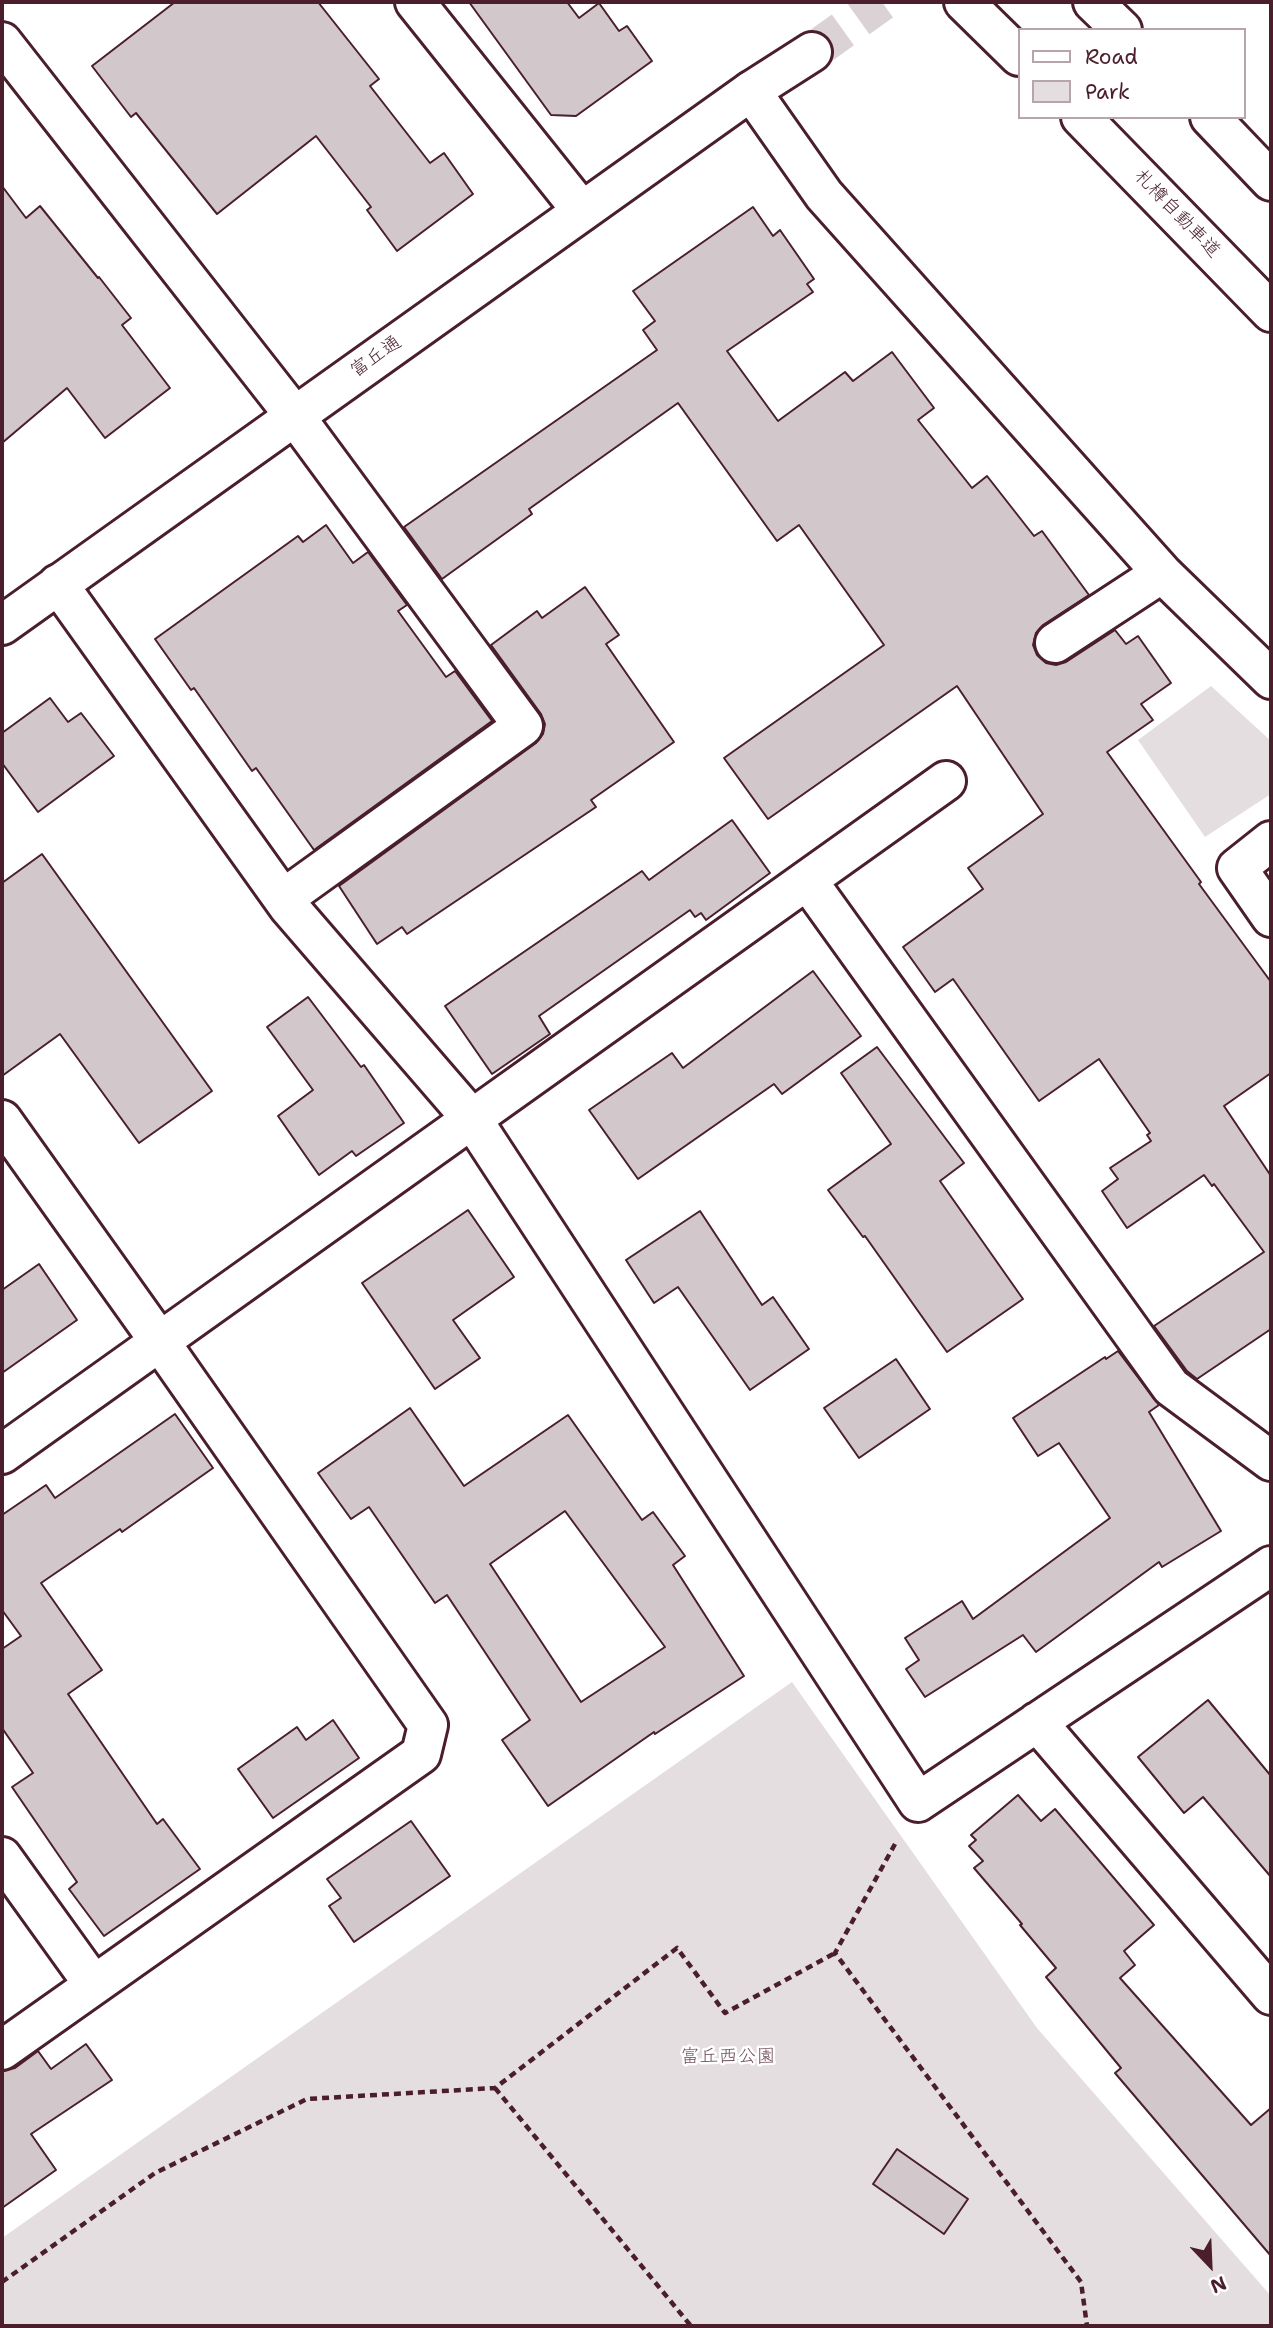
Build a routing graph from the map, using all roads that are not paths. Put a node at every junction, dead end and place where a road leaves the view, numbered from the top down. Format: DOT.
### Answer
graph roads {
  1 [pos="415,2"];
  2 [pos="964,2"];
  3 [pos="1093,2"];
  4 [pos="1120,28"];
  5 [pos="2,43"];
  6 [pos="812,52"];
  7 [pos="1018,55"];
  8 [pos="751,91"];
  9 [pos="1083,119"];
  10 [pos="1212,119"];
  11 [pos="1271,181"];
  12 [pos="582,211"];
  13 [pos="1271,312"];
  14 [pos="294,415"];
  15 [pos="1162,573"];
  16 [pos="58,584"];
  17 [pos="2,625"];
  18 [pos="1055,643"];
  19 [pos="1271,679"];
  20 [pos="946,781"];
  21 [pos="1271,841"];
  22 [pos="807,880"];
  23 [pos="283,899"];
  24 [pos="1271,917"];
  25 [pos="472,1119"];
  26 [pos="2,1120"];
  27 [pos="160,1342"];
  28 [pos="2,1454"];
  29 [pos="1271,1461"];
  30 [pos="1271,1566"];
  31 [pos="1037,1722"];
  32 [pos="2,1857"];
  33 [pos="94,1985"];
  34 [pos="1271,1995"];
  35 [pos="2,2050"];
  1 -- 12 [label="main road"];
  2 -- 7 [label="main road"];
  3 -- 4 [label="main road"];
  5 -- 14 [label="main road"];
  6 -- 8 [label="main road, 富丘通"];
  8 -- 12 [label="main road, 富丘通"];
  8 -- 15 [label="main road"];
  9 -- 13 [label="main road, 札樽自動車道"];
  10 -- 11 [label="main road"];
  12 -- 14 [label="main road, 富丘通"];
  14 -- 16 [label="main road, 富丘通"];
  14 -- 23 [label="main road"];
  15 -- 18 [label="main road"];
  15 -- 19 [label="main road"];
  16 -- 17 [label="main road, 富丘通"];
  16 -- 23 [label="main road"];
  20 -- 22 [label="main road"];
  21 -- 24 [label="main road"];
  22 -- 25 [label="main road"];
  22 -- 29 [label="main road"];
  23 -- 25 [label="main road"];
  25 -- 27 [label="main road"];
  25 -- 31 [label="main road"];
  26 -- 27 [label="main road"];
  27 -- 28 [label="main road"];
  27 -- 33 [label="main road"];
  30 -- 31 [label="main road"];
  31 -- 34 [label="main road"];
  32 -- 33 [label="main road"];
  33 -- 35 [label="main road"];
}
